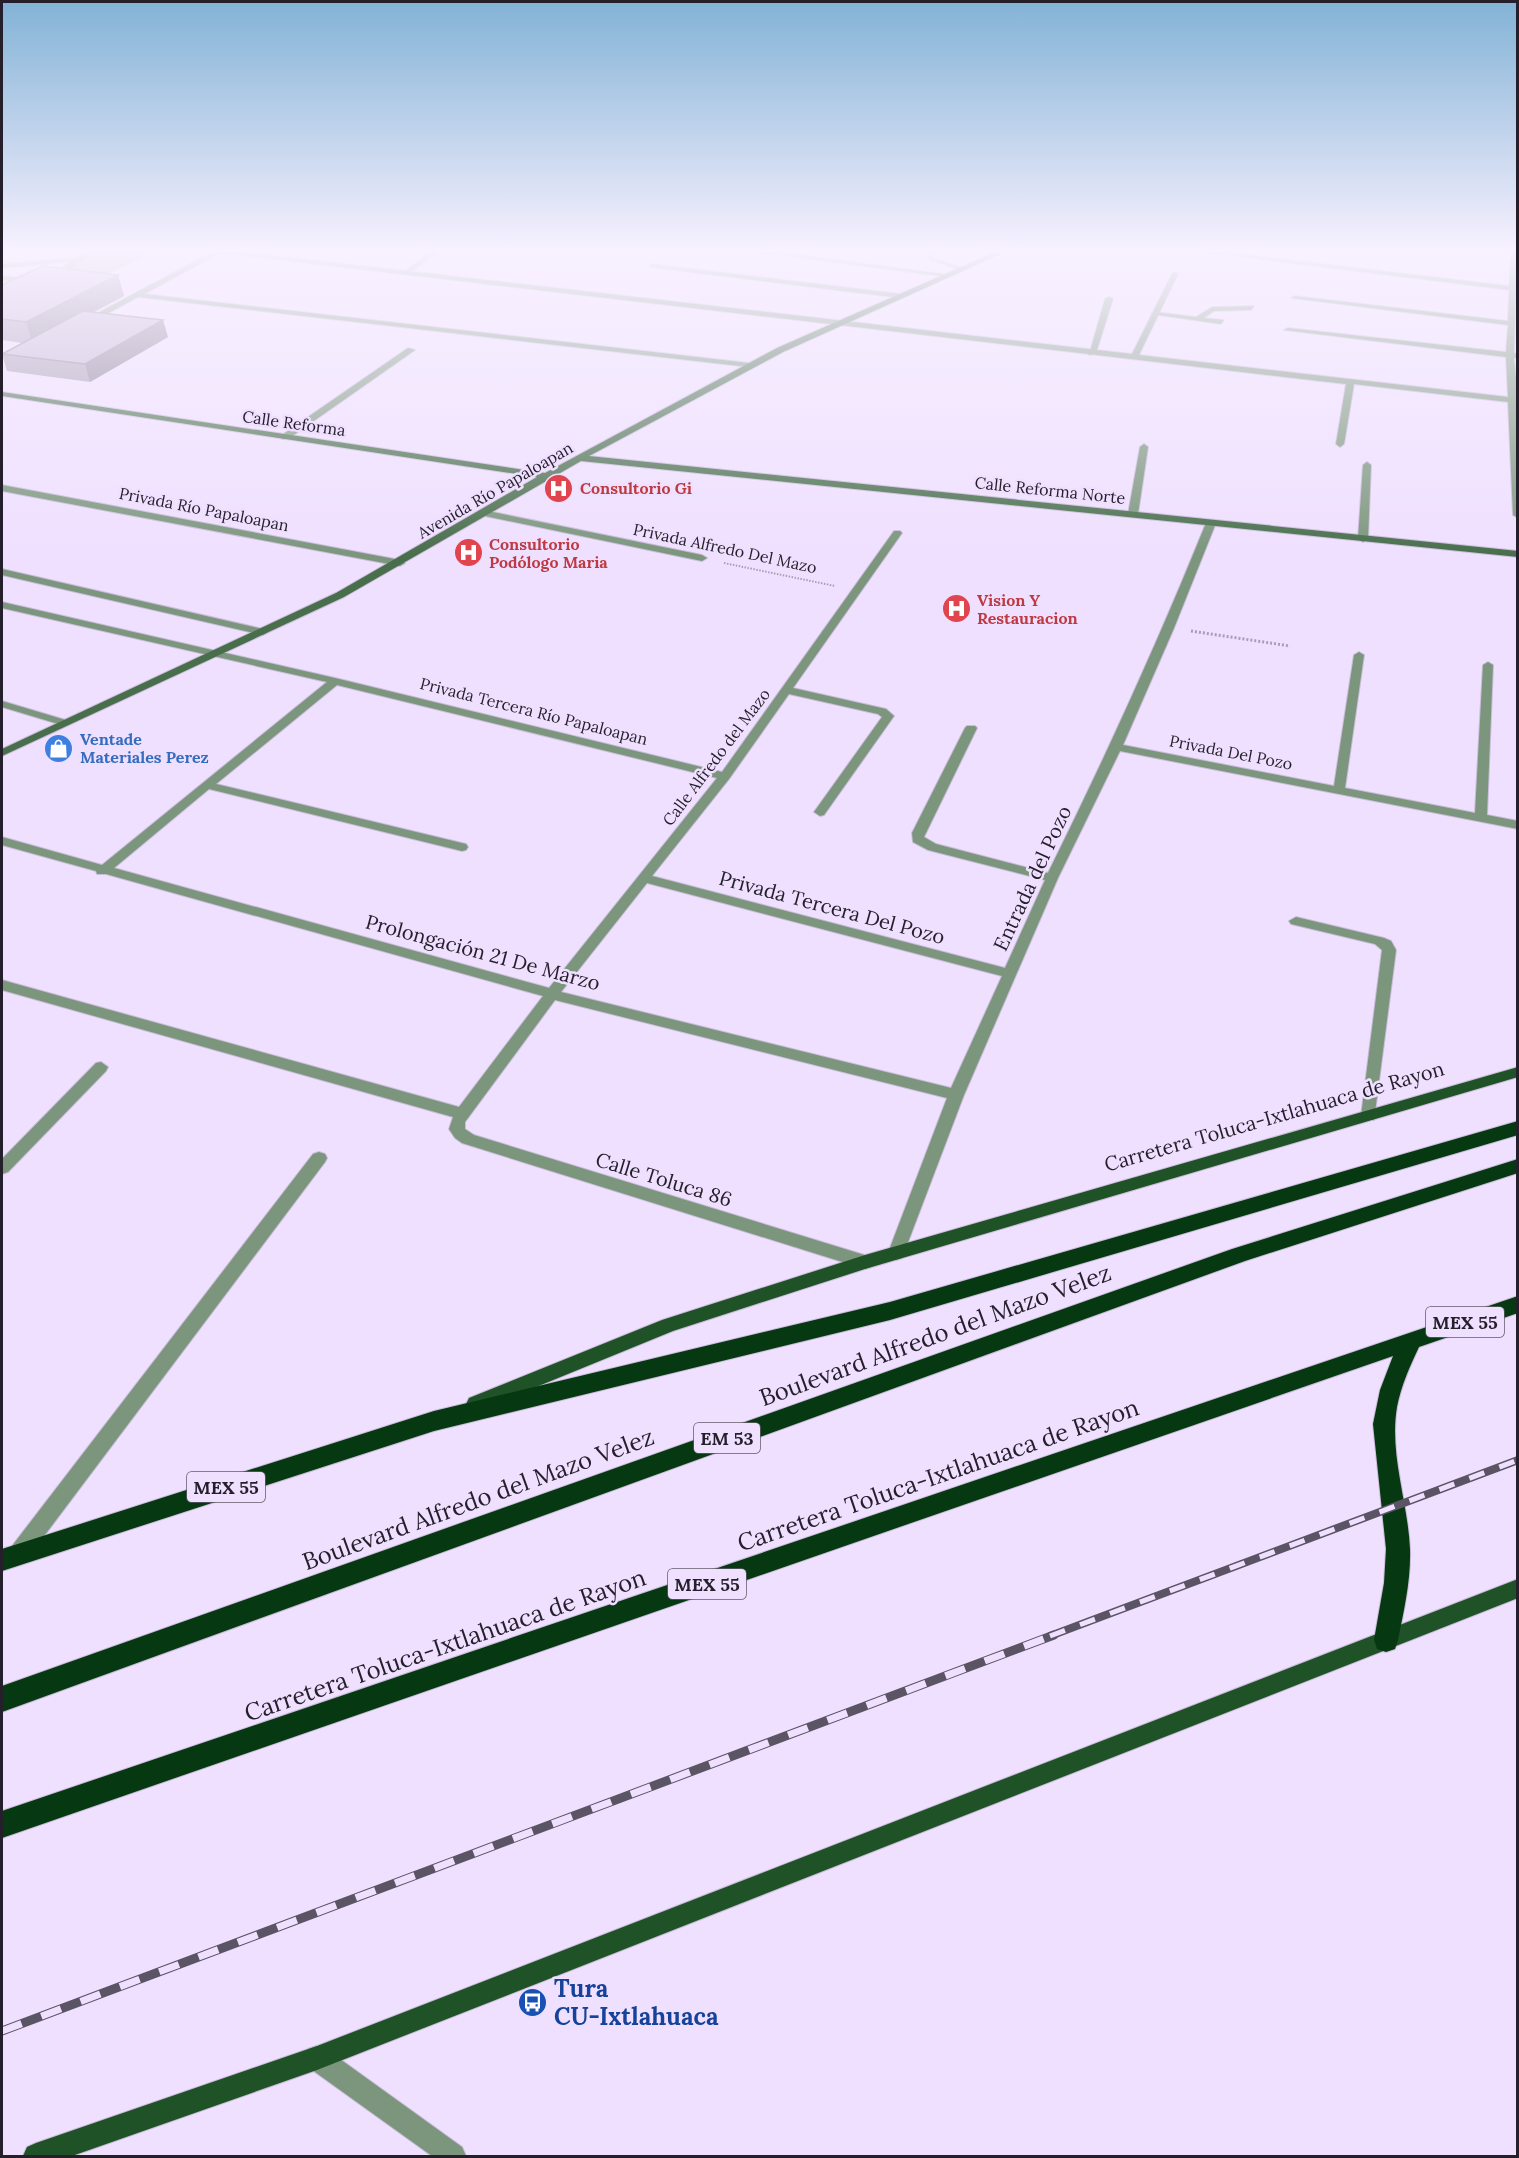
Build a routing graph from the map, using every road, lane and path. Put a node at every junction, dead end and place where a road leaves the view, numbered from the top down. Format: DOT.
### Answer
graph roads {
  1 [pos="407,353"];
  2 [pos="642,353"];
  3 [pos="775,353"];
  4 [pos="1092,353"];
  5 [pos="1137,353"];
  6 [pos="1485,353"];
  7 [pos="1514,356"];
  8 [pos="1134,358"];
  9 [pos="749,365"];
  10 [pos="1350,382"];
  11 [pos="2,394"];
  12 [pos="1515,400"];
  13 [pos="285,437"];
  14 [pos="1340,444"];
  15 [pos="1144,447"];
  16 [pos="579,458"];
  17 [pos="1367,465"];
  18 [pos="546,476"];
  19 [pos="2,488"];
  20 [pos="483,513"];
  21 [pos="1133,514"];
  22 [pos="1518,515"];
  23 [pos="1211,523"];
  24 [pos="897,533"];
  25 [pos="1363,539"];
  26 [pos="1518,554"];
  27 [pos="702,558"];
  28 [pos="400,562"];
  29 [pos="2,572"];
  30 [pos="856,590"];
  31 [pos="2,606"];
  32 [pos="1169,628"];
  33 [pos="263,632"];
  34 [pos="1290,646"];
  35 [pos="214,654"];
  36 [pos="1359,655"];
  37 [pos="1488,665"];
  38 [pos="335,681"];
  39 [pos="788,690"];
  40 [pos="2,704"];
  41 [pos="65,723"];
  42 [pos="971,728"];
  43 [pos="1116,747"];
  44 [pos="2,753"];
  45 [pos="725,776"];
  46 [pos="206,785"];
  47 [pos="1339,790"];
  48 [pos="820,812"];
  49 [pos="1481,818"];
  50 [pos="1518,825"];
  51 [pos="2,841"];
  52 [pos="462,847"];
  53 [pos="102,871"];
  54 [pos="645,878"];
  55 [pos="1052,878"];
  56 [pos="1296,921"];
  57 [pos="1010,974"];
  58 [pos="2,986"];
  59 [pos="552,994"];
  60 [pos="101,1067"];
  61 [pos="1518,1072"];
  62 [pos="956,1095"];
  63 [pos="462,1114"];
  64 [pos="1369,1116"];
  65 [pos="1518,1128"];
  66 [pos="456,1130"];
  67 [pos="319,1158"];
  68 [pos="1518,1166"];
  69 [pos="2,1168"];
  70 [pos="896,1253"];
  71 [pos="864,1262"];
  72 [pos="1518,1304"];
  73 [pos="1412,1340"];
  74 [pos="434,1421"];
  75 [pos="7,1557"];
  76 [pos="1518,1588"];
  77 [pos="1386,1640"];
  78 [pos="2,1699"];
  79 [pos="2,1825"];
  80 [pos="317,2058"];
  81 [pos="36,2157"];
  82 [pos="453,2157"];
  1 -- 13 [label="street"];
  2 -- 9 [label="street"];
  3 -- 9 [label="main road, Avenida Río Papaloapan"];
  4 -- 8 [label="street"];
  5 -- 8 [label="street"];
  6 -- 7 [label="street"];
  7 -- 12 [label="street"];
  8 -- 10 [label="street"];
  9 -- 16 [label="main road, Avenida Río Papaloapan"];
  10 -- 12 [label="street"];
  10 -- 14 [label="street"];
  11 -- 13 [label="main road, Calle Reforma"];
  12 -- 22 [label="street"];
  13 -- 18 [label="main road, Calle Reforma"];
  15 -- 21 [label="street"];
  16 -- 18 [label="main road, Avenida Río Papaloapan"];
  16 -- 21 [label="main road, Calle Reforma Norte"];
  17 -- 25 [label="street"];
  18 -- 20 [label="main road, Avenida Río Papaloapan"];
  19 -- 28 [label="street, Privada Río Papaloapan"];
  20 -- 27 [label="street, Privada Alfredo Del Mazo"];
  20 -- 28 [label="main road, Avenida Río Papaloapan"];
  21 -- 23 [label="main road, Calle Reforma Norte"];
  23 -- 25 [label="main road, Calle Reforma Norte"];
  23 -- 32 [label="street, Entrada del Pozo"];
  24 -- 30 [label="street, Calle Alfredo del Mazo"];
  25 -- 26 [label="main road, Calle Reforma Norte"];
  27 -- 30 [label="path, Privada Alfredo Del Mazo"];
  28 -- 33 [label="main road, Avenida Río Papaloapan"];
  29 -- 33 [label="street"];
  30 -- 39 [label="street, Calle Alfredo del Mazo"];
  31 -- 35 [label="street, Privada Tercera Río Papaloapan"];
  32 -- 34 [label="path"];
  32 -- 43 [label="street, Entrada del Pozo"];
  33 -- 35 [label="main road, Avenida Río Papaloapan"];
  35 -- 38 [label="street, Privada Tercera Río Papaloapan"];
  35 -- 41 [label="main road, Avenida Río Papaloapan"];
  36 -- 47 [label="street"];
  37 -- 49 [label="street"];
  38 -- 45 [label="street, Privada Tercera Río Papaloapan"];
  38 -- 46 [label="street"];
  39 -- 45 [label="street, Calle Alfredo del Mazo"];
  39 -- 48 [label="street"];
  40 -- 41 [label="street"];
  41 -- 44 [label="main road, Avenida Río Papaloapan"];
  42 -- 55 [label="street"];
  43 -- 47 [label="street, Privada Del Pozo"];
  43 -- 55 [label="street, Entrada del Pozo"];
  45 -- 54 [label="street, Calle Alfredo del Mazo"];
  46 -- 52 [label="street"];
  46 -- 53 [label="street"];
  47 -- 49 [label="street, Privada Del Pozo"];
  49 -- 50 [label="street, Privada Del Pozo"];
  51 -- 53 [label="street, Prolongación 21 De Marzo"];
  53 -- 59 [label="street, Prolongación 21 De Marzo"];
  54 -- 57 [label="street, Privada Tercera Del Pozo"];
  54 -- 59 [label="street, Calle Alfredo del Mazo"];
  55 -- 57 [label="street, Entrada del Pozo"];
  56 -- 64 [label="street"];
  57 -- 62 [label="street, Entrada del Pozo"];
  58 -- 63 [label="street"];
  59 -- 62 [label="street, Prolongación 21 De Marzo"];
  59 -- 63 [label="street, Calle Alfredo del Mazo"];
  60 -- 69 [label="street"];
  61 -- 64 [label="main road, Carretera Toluca-Ixtlahuaca de Rayon"];
  62 -- 70 [label="street, Entrada del Pozo"];
  63 -- 66 [label="street, Calle Alfredo del Mazo"];
  64 -- 70 [label="main road, Carretera Toluca-Ixtlahuaca de Rayon"];
  65 -- 74 [label="highway, Carretera Toluca-Ixtlahuaca de Rayon / MEX 55"];
  66 -- 71 [label="street, Calle Toluca 86"];
  67 -- 75 [label="street"];
  68 -- 78 [label="highway, Boulevard Alfredo del Mazo Velez / EM 53"];
  70 -- 71 [label="main road, Carretera Toluca-Ixtlahuaca de Rayon"];
  71 -- 74 [label="main road, Carretera Toluca-Ixtlahuaca de Rayon"];
  72 -- 73 [label="highway, Carretera Toluca-Ixtlahuaca de Rayon / MEX 55"];
  73 -- 77 [label="highway"];
  73 -- 79 [label="highway, Carretera Toluca-Ixtlahuaca de Rayon / MEX 55"];
  74 -- 75 [label="highway, Carretera Toluca-Ixtlahuaca de Rayon / MEX 55"];
  76 -- 77 [label="main road"];
  77 -- 80 [label="main road"];
  80 -- 81 [label="main road"];
  80 -- 82 [label="street"];
}
